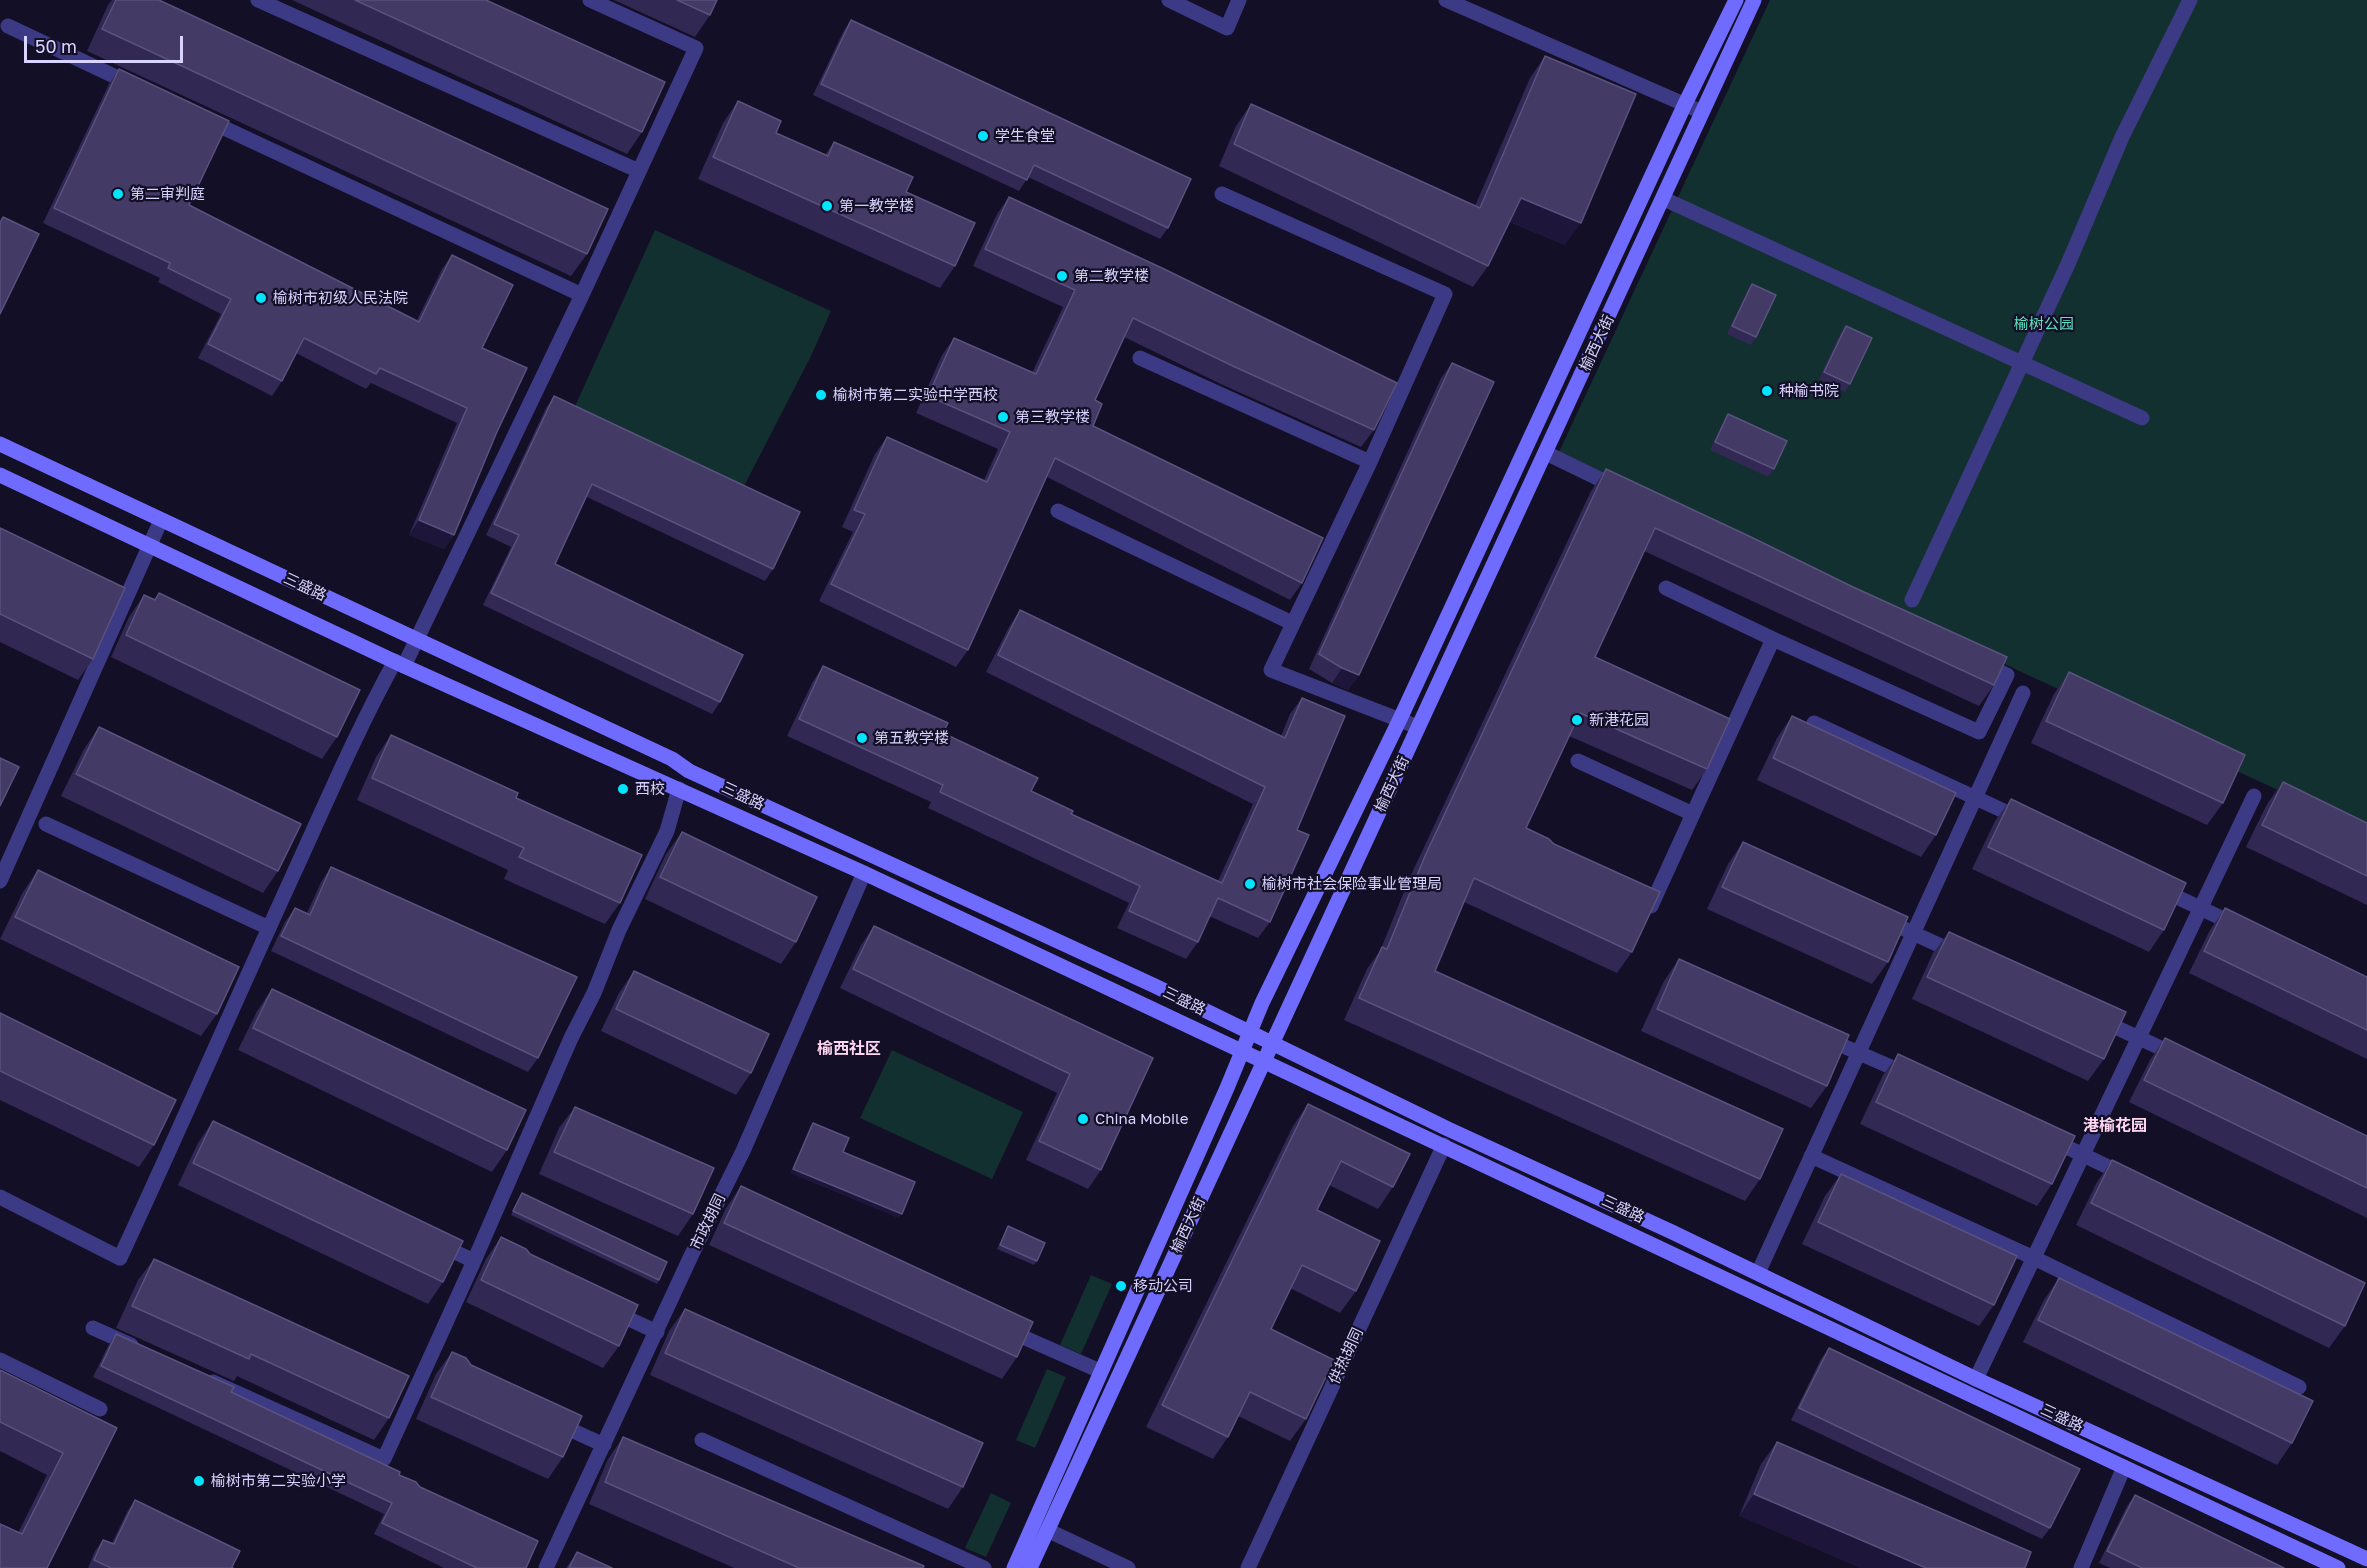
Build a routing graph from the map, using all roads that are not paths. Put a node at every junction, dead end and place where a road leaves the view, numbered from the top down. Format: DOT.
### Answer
graph roads {
  1 [pos="258,0"];
  2 [pos="590,0"];
  3 [pos="1169,0"];
  4 [pos="1239,0"];
  5 [pos="1446,0"];
  6 [pos="1736,0"];
  7 [pos="1754,0"];
  8 [pos="2190,0"];
  9 [pos="8,26"];
  10 [pos="146,92"];
  11 [pos="1685,104"];
  12 [pos="189,112"];
  13 [pos="1702,112"];
  14 [pos="639,171"];
  15 [pos="1222,194"];
  16 [pos="1664,199"];
  17 [pos="582,295"];
  18 [pos="1140,358"];
  19 [pos="2021,362"];
  20 [pos="2142,418"];
  21 [pos="0,444"];
  22 [pos="1546,453"];
  23 [pos="1370,462"];
  24 [pos="0,475"];
  25 [pos="1630,495"];
  26 [pos="1058,511"];
  27 [pos="161,520"];
  28 [pos="150,544"];
  29 [pos="1666,588"];
  30 [pos="1912,600"];
  31 [pos="1292,623"];
  32 [pos="417,639"];
  33 [pos="1773,639"];
  34 [pos="1966,656"];
  35 [pos="400,664"];
  36 [pos="2023,693"];
  37 [pos="1400,719"];
  38 [pos="1814,723"];
  39 [pos="1418,727"];
  40 [pos="1578,761"];
  41 [pos="679,789"];
  42 [pos="2254,796"];
  43 [pos="1976,797"];
  44 [pos="1692,814"];
  45 [pos="46,824"];
  46 [pos="2030,824"];
  47 [pos="864,873"];
  48 [pos="0,881"];
  49 [pos="2147,883"];
  50 [pos="1640,902"];
  51 [pos="2200,909"];
  52 [pos="1872,913"];
  53 [pos="269,928"];
  54 [pos="1912,933"];
  55 [pos="2252,933"];
  56 [pos="1966,958"];
  57 [pos="2085,1013"];
  58 [pos="1250,1033"];
  59 [pos="1816,1034"];
  60 [pos="2139,1038"];
  61 [pos="1272,1044"];
  62 [pos="1243,1050"];
  63 [pos="1858,1052"];
  64 [pos="1264,1060"];
  65 [pos="2193,1062"];
  66 [pos="1922,1082"];
  67 [pos="2040,1135"];
  68 [pos="1444,1145"];
  69 [pos="2083,1154"];
  70 [pos="1811,1156"];
  71 [pos="2136,1180"];
  72 [pos="0,1197"];
  73 [pos="419,1236"];
  74 [pos="2034,1257"];
  75 [pos="474,1261"];
  76 [pos="1758,1273"];
  77 [pos="604,1307"];
  78 [pos="993,1323"];
  79 [pos="93,1328"];
  80 [pos="657,1332"];
  81 [pos="147,1352"];
  82 [pos="0,1360"];
  83 [pos="1100,1371"];
  84 [pos="201,1376"];
  85 [pos="1976,1379"];
  86 [pos="2299,1387"];
  87 [pos="100,1409"];
  88 [pos="542,1417"];
  89 [pos="702,1440"];
  90 [pos="604,1445"];
  91 [pos="2124,1467"];
  92 [pos="1047,1530"];
  93 [pos="2367,1560"];
  94 [pos="546,1568"];
  95 [pos="984,1568"];
  96 [pos="1014,1568"];
  97 [pos="1030,1568"];
  98 [pos="1128,1568"];
  99 [pos="1248,1568"];
  100 [pos="2081,1568"];
  101 [pos="2338,1568"];
  1 -- 14 [label="street"];
  2 -- 14 [label="street"];
  3 -- 4 [label="street"];
  5 -- 11 [label="street"];
  6 -- 11 [label="main road, 榆西大街"];
  7 -- 13 [label="main road, 榆西大街"];
  8 -- 19 [label="street"];
  9 -- 10 [label="street"];
  11 -- 13 [label="street"];
  11 -- 37 [label="main road, 榆西大街"];
  12 -- 17 [label="street"];
  13 -- 16 [label="main road, 榆西大街"];
  14 -- 17 [label="street"];
  15 -- 23 [label="street"];
  16 -- 19 [label="street"];
  16 -- 22 [label="main road, 榆西大街"];
  17 -- 32 [label="street"];
  18 -- 23 [label="street"];
  19 -- 20 [label="street"];
  19 -- 30 [label="street"];
  21 -- 27 [label="main road, 三盛路"];
  22 -- 25 [label="street"];
  22 -- 39 [label="main road, 榆西大街"];
  23 -- 31 [label="street"];
  24 -- 28 [label="main road, 三盛路"];
  26 -- 31 [label="street"];
  27 -- 28 [label="street"];
  27 -- 32 [label="main road, 三盛路"];
  28 -- 35 [label="main road, 三盛路"];
  28 -- 48 [label="street"];
  29 -- 33 [label="street"];
  31 -- 37 [label="street"];
  32 -- 35 [label="street"];
  32 -- 58 [label="main road, 三盛路"];
  33 -- 34 [label="street"];
  33 -- 44 [label="street"];
  35 -- 41 [label="main road, 三盛路"];
  35 -- 53 [label="street"];
  36 -- 43 [label="street"];
  37 -- 39 [label="street"];
  37 -- 58 [label="main road, 榆西大街"];
  38 -- 43 [label="street"];
  39 -- 61 [label="main road, 榆西大街"];
  40 -- 44 [label="street"];
  41 -- 47 [label="main road, 三盛路"];
  41 -- 75 [label="street"];
  42 -- 51 [label="street"];
  43 -- 46 [label="street"];
  43 -- 54 [label="street"];
  44 -- 50 [label="street"];
  45 -- 53 [label="street"];
  47 -- 62 [label="main road, 三盛路"];
  47 -- 80 [label="street, 市政胡同"];
  49 -- 51 [label="street"];
  51 -- 55 [label="street"];
  51 -- 60 [label="street"];
  52 -- 54 [label="street"];
  53 -- 72 [label="street"];
  54 -- 56 [label="street"];
  54 -- 63 [label="street"];
  57 -- 60 [label="street"];
  58 -- 61 [label="main road, 三盛路"];
  58 -- 62 [label="main road, 榆西大街"];
  59 -- 63 [label="street"];
  60 -- 65 [label="street"];
  60 -- 69 [label="street"];
  61 -- 64 [label="main road, 榆西大街"];
  61 -- 76 [label="main road, 三盛路"];
  62 -- 64 [label="main road, 三盛路"];
  62 -- 83 [label="main road, 榆西大街"];
  63 -- 66 [label="street"];
  63 -- 70 [label="street"];
  64 -- 68 [label="main road, 三盛路"];
  64 -- 92 [label="main road, 榆西大街"];
  67 -- 69 [label="street"];
  68 -- 91 [label="main road, 三盛路"];
  68 -- 99 [label="street, 供热胡同"];
  69 -- 71 [label="street"];
  69 -- 74 [label="street"];
  70 -- 74 [label="street"];
  70 -- 76 [label="street"];
  73 -- 75 [label="street"];
  74 -- 85 [label="street"];
  74 -- 86 [label="street"];
  75 -- 84 [label="street"];
  76 -- 85 [label="main road, 三盛路"];
  77 -- 80 [label="street"];
  78 -- 83 [label="street"];
  79 -- 81 [label="street"];
  80 -- 90 [label="street, 市政胡同"];
  82 -- 87 [label="street"];
  83 -- 96 [label="main road, 榆西大街"];
  85 -- 93 [label="main road, 三盛路"];
  88 -- 90 [label="street"];
  89 -- 95 [label="street"];
  90 -- 94 [label="street, 市政胡同"];
  91 -- 100 [label="street"];
  91 -- 101 [label="main road, 三盛路"];
  92 -- 97 [label="main road, 榆西大街"];
  92 -- 98 [label="street"];
}
